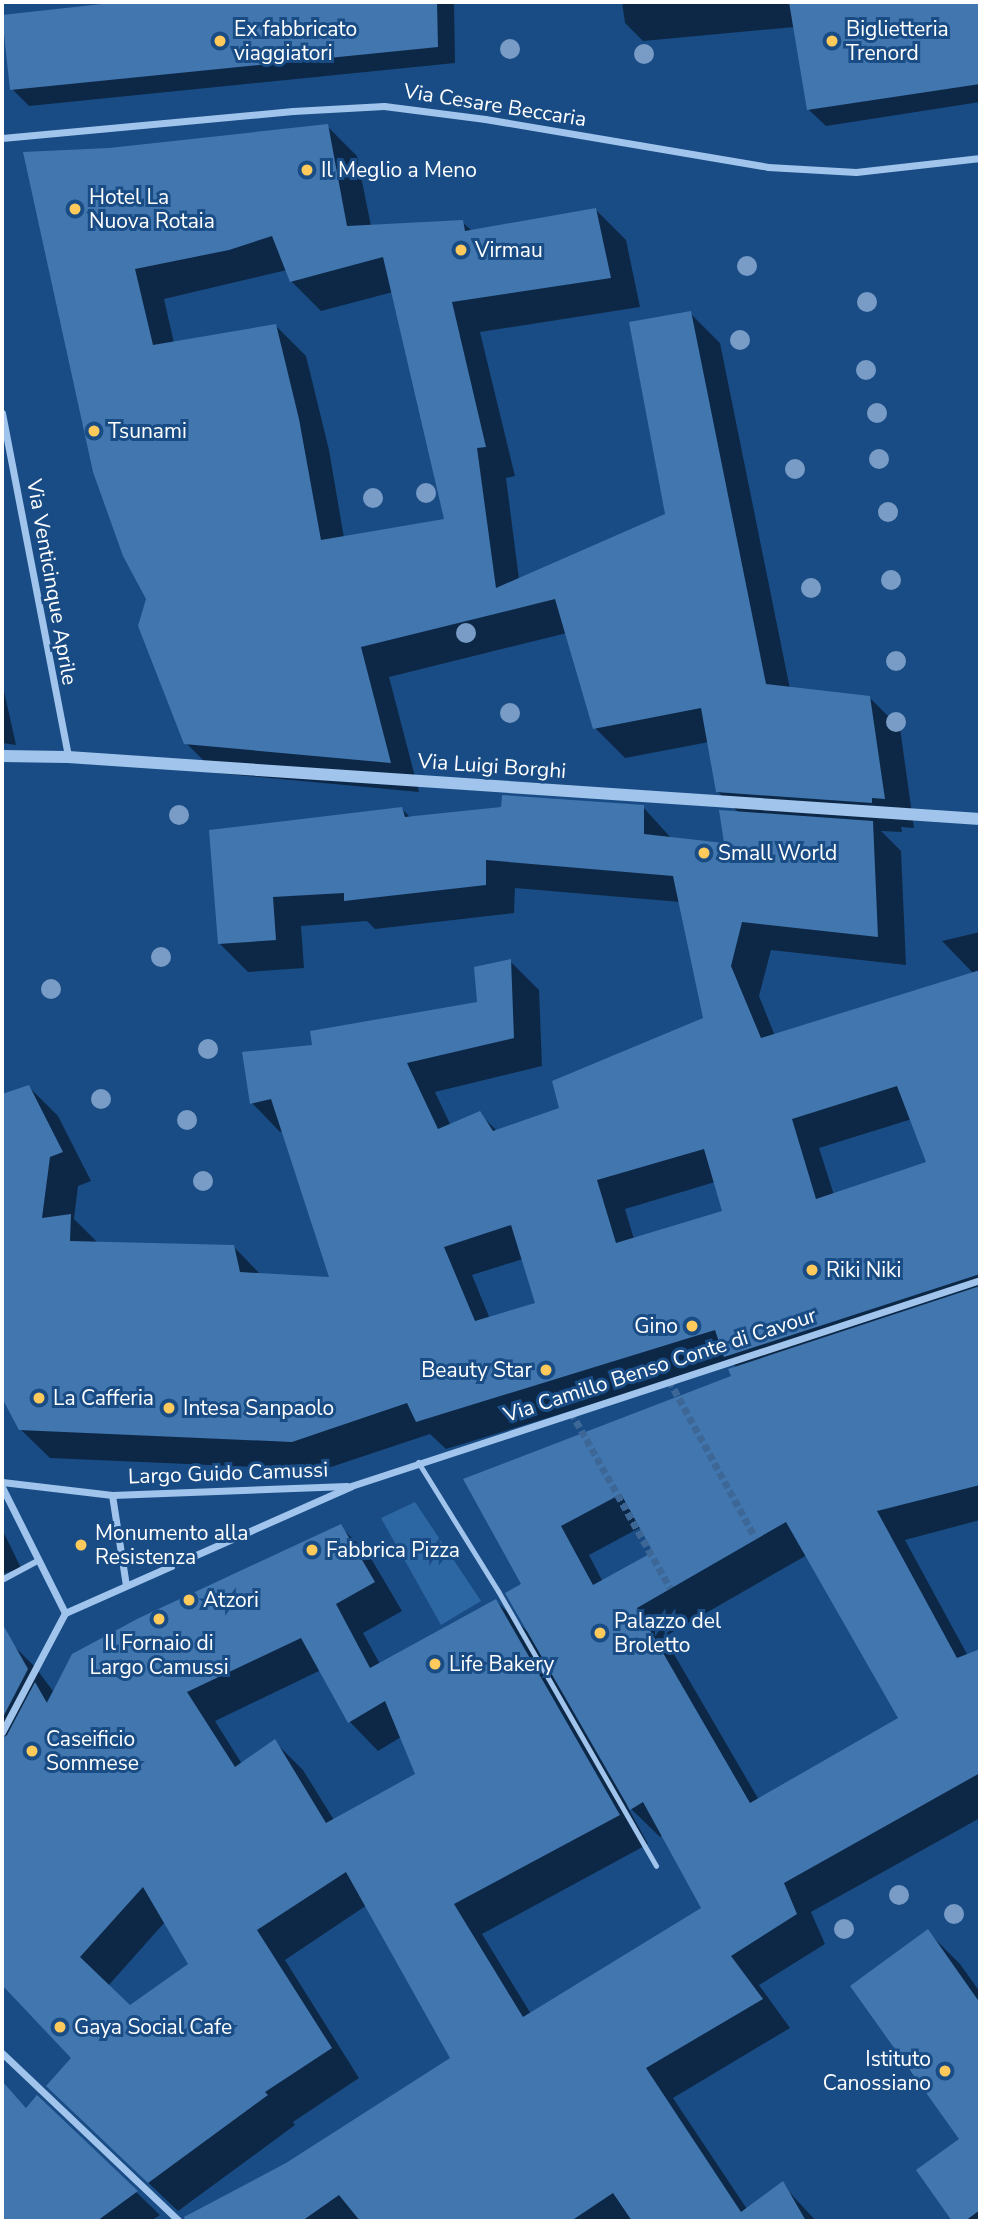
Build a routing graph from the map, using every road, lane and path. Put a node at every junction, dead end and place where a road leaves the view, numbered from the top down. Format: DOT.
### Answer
graph roads {
  1 [pos="2,138"];
  2 [pos="980,158"];
  3 [pos="2,414"];
  4 [pos="2,756"];
  5 [pos="68,757"];
  6 [pos="980,819"];
  7 [pos="980,1280"];
  8 [pos="418,1462"];
  9 [pos="2,1484"];
  10 [pos="351,1486"];
  11 [pos="112,1495"];
  12 [pos="37,1561"];
  13 [pos="2,1580"];
  14 [pos="126,1585"];
  15 [pos="65,1613"];
  16 [pos="2,1732"];
  17 [pos="656,1867"];
  18 [pos="2,2053"];
  19 [pos="179,2221"];
  1 -- 2 [label="street, Via Cesare Beccaria"];
  3 -- 5 [label="street, Via Venticinque Aprile"];
  4 -- 5 [label="street, Via Luigi Borghi"];
  5 -- 6 [label="street, Via Luigi Borghi"];
  7 -- 8 [label="street, Via Camillo Benso Conte di Cavour"];
  8 -- 10 [label="street, Via Camillo Benso Conte di Cavour"];
  8 -- 17 [label="lane"];
  9 -- 11 [label="street, Largo Guido Camussi"];
  9 -- 12 [label="street, Largo Guido Camussi"];
  10 -- 11 [label="street, Largo Guido Camussi"];
  10 -- 14 [label="street, Largo Guido Camussi"];
  11 -- 14 [label="street, Largo Guido Camussi"];
  12 -- 13 [label="street"];
  12 -- 15 [label="street, Largo Guido Camussi"];
  14 -- 15 [label="street, Largo Guido Camussi"];
  15 -- 16 [label="street"];
  18 -- 19 [label="street"];
}
